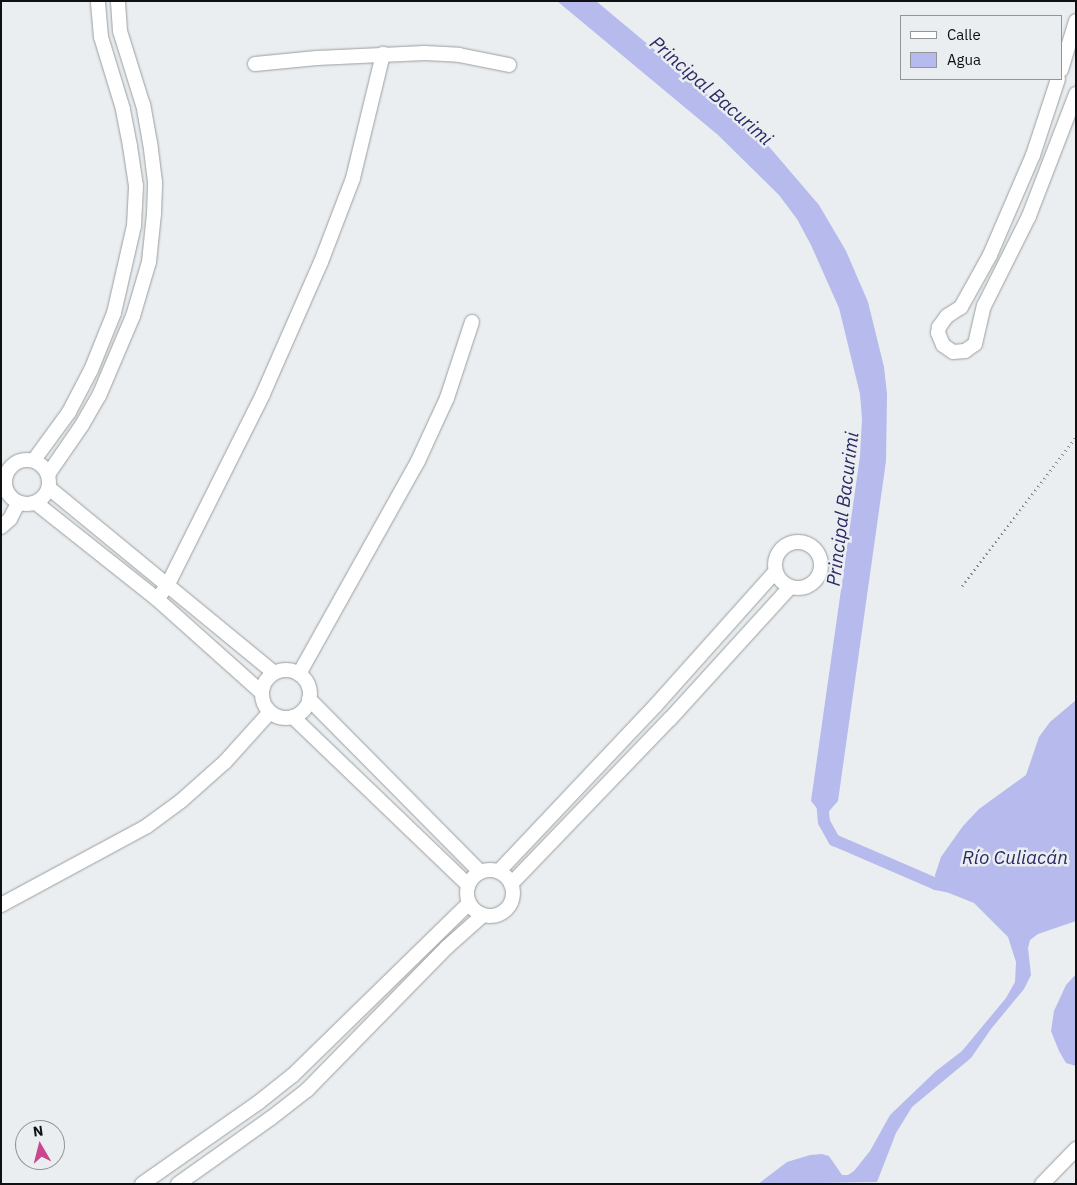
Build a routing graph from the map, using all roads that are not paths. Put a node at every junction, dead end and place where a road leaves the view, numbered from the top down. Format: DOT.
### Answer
graph roads {
  1 [pos="98,1"];
  2 [pos="118,1"];
  3 [pos="1076,22"];
  4 [pos="383,54"];
  5 [pos="255,64"];
  6 [pos="509,65"];
  7 [pos="1062,67"];
  8 [pos="1058,80"];
  9 [pos="1076,94"];
  10 [pos="1051,102"];
  11 [pos="1071,107"];
  12 [pos="135,213"];
  13 [pos="154,214"];
  14 [pos="472,322"];
  15 [pos="34,460"];
  16 [pos="49,474"];
  17 [pos="49,488"];
  18 [pos="4,494"];
  19 [pos="18,502"];
  20 [pos="36,503"];
  21 [pos="1,527"];
  22 [pos="775,572"];
  23 [pos="167,586"];
  24 [pos="790,587"];
  25 [pos="157,599"];
  26 [pos="274,673"];
  27 [pos="299,674"];
  28 [pos="262,692"];
  29 [pos="309,699"];
  30 [pos="656,705"];
  31 [pos="270,712"];
  32 [pos="293,717"];
  33 [pos="670,718"];
  34 [pos="499,871"];
  35 [pos="480,872"];
  36 [pos="512,884"];
  37 [pos="468,885"];
  38 [pos="469,903"];
  39 [pos="1,905"];
  40 [pos="483,915"];
  41 [pos="293,1075"];
  42 [pos="307,1090"];
  43 [pos="1076,1149"];
  44 [pos="142,1184"];
  45 [pos="178,1184"];
  46 [pos="1042,1184"];
  1 -- 12 [label="street"];
  2 -- 13 [label="street"];
  3 -- 7 [label="street"];
  4 -- 5 [label="street"];
  4 -- 6 [label="street"];
  4 -- 23 [label="street"];
  8 -- 10 [label="street"];
  9 -- 11 [label="street"];
  10 -- 11 [label="street"];
  10 -- 11 [label="street"];
  12 -- 13 [label="street"];
  12 -- 15 [label="street"];
  13 -- 16 [label="street"];
  14 -- 27 [label="street"];
  15 -- 16 [label="street"];
  15 -- 18 [label="street"];
  16 -- 17 [label="street"];
  17 -- 20 [label="street"];
  17 -- 23 [label="street"];
  18 -- 19 [label="street"];
  19 -- 20 [label="street"];
  19 -- 21 [label="street"];
  20 -- 25 [label="street"];
  22 -- 24 [label="street"];
  22 -- 24 [label="street"];
  22 -- 30 [label="street"];
  23 -- 25 [label="street"];
  23 -- 26 [label="street"];
  24 -- 33 [label="street"];
  25 -- 28 [label="street"];
  26 -- 27 [label="street"];
  26 -- 28 [label="street"];
  27 -- 29 [label="street"];
  28 -- 31 [label="street"];
  29 -- 32 [label="street"];
  29 -- 35 [label="street"];
  30 -- 33 [label="street"];
  30 -- 34 [label="street"];
  31 -- 32 [label="street"];
  31 -- 39 [label="street"];
  32 -- 37 [label="street"];
  33 -- 36 [label="street"];
  34 -- 35 [label="street"];
  34 -- 36 [label="street"];
  35 -- 37 [label="street"];
  36 -- 40 [label="street"];
  37 -- 38 [label="street"];
  38 -- 40 [label="street"];
  38 -- 41 [label="street"];
  40 -- 42 [label="street"];
  41 -- 42 [label="street"];
  41 -- 44 [label="street"];
  42 -- 45 [label="street"];
  43 -- 46 [label="street"];
}
